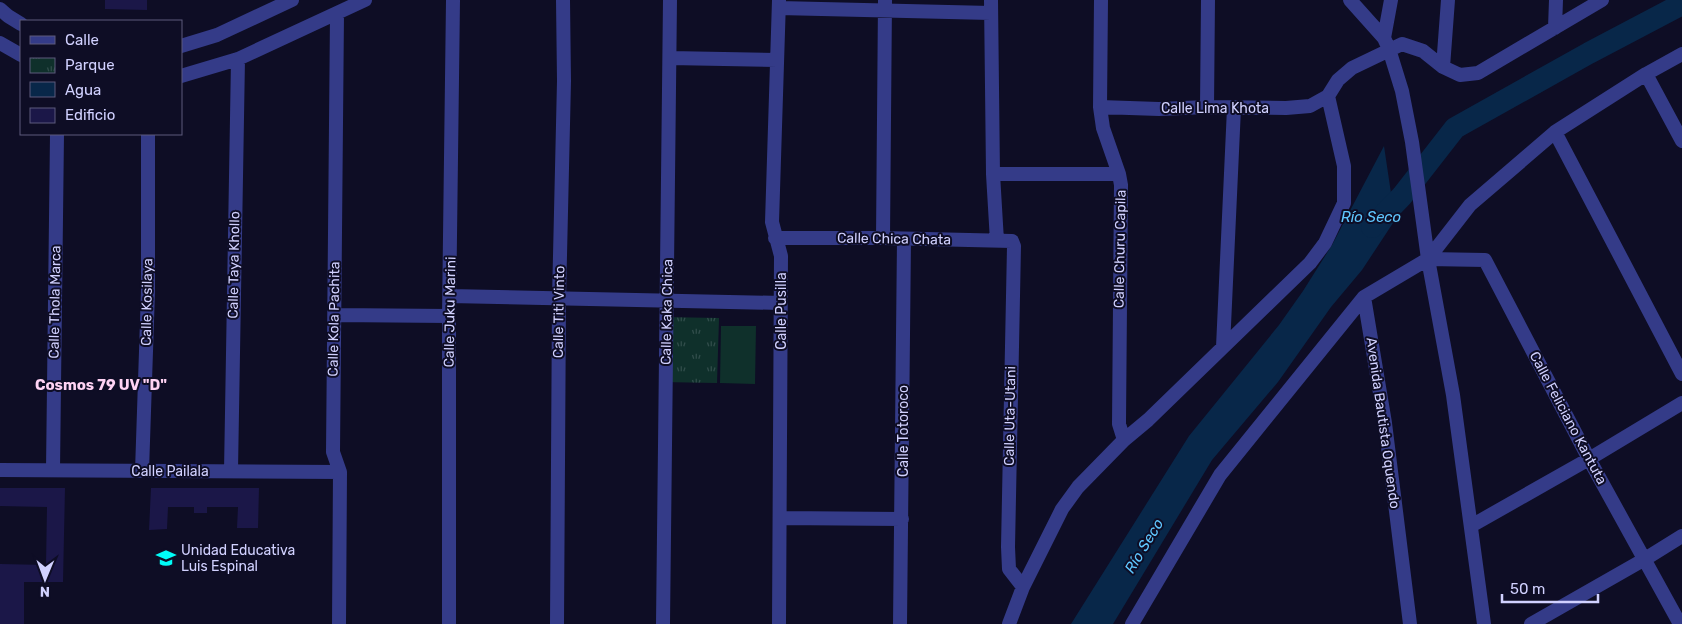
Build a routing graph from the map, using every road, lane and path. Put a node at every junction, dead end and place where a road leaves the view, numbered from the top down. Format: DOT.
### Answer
graph roads {
  1 [pos="292,0"];
  2 [pos="365,0"];
  3 [pos="453,0"];
  4 [pos="564,0"];
  5 [pos="670,0"];
  6 [pos="1101,0"];
  7 [pos="1208,0"];
  8 [pos="1350,0"];
  9 [pos="1391,0"];
  10 [pos="1448,0"];
  11 [pos="1556,0"];
  12 [pos="1602,0"];
  13 [pos="779,4"];
  14 [pos="885,6"];
  15 [pos="991,6"];
  16 [pos="0,8"];
  17 [pos="337,14"];
  18 [pos="20,23"];
  19 [pos="1555,28"];
  20 [pos="0,43"];
  21 [pos="1387,44"];
  22 [pos="182,46"];
  23 [pos="20,54"];
  24 [pos="1682,54"];
  25 [pos="670,58"];
  26 [pos="238,59"];
  27 [pos="776,60"];
  28 [pos="1443,67"];
  29 [pos="1646,74"];
  30 [pos="182,76"];
  31 [pos="1328,96"];
  32 [pos="1100,107"];
  33 [pos="1208,107"];
  34 [pos="1234,108"];
  35 [pos="1555,132"];
  36 [pos="57,135"];
  37 [pos="148,135"];
  38 [pos="1682,141"];
  39 [pos="993,174"];
  40 [pos="1119,174"];
  41 [pos="775,238"];
  42 [pos="883,238"];
  43 [pos="904,239"];
  44 [pos="998,241"];
  45 [pos="1012,241"];
  46 [pos="1428,259"];
  47 [pos="450,296"];
  48 [pos="1364,297"];
  49 [pos="559,299"];
  50 [pos="667,300"];
  51 [pos="781,303"];
  52 [pos="335,315"];
  53 [pos="449,316"];
  54 [pos="1223,347"];
  55 [pos="1682,374"];
  56 [pos="1682,403"];
  57 [pos="1124,440"];
  58 [pos="1589,459"];
  59 [pos="0,470"];
  60 [pos="53,470"];
  61 [pos="142,471"];
  62 [pos="230,471"];
  63 [pos="340,472"];
  64 [pos="780,518"];
  65 [pos="902,519"];
  66 [pos="1471,526"];
  67 [pos="1682,536"];
  68 [pos="1645,559"];
  69 [pos="1023,587"];
  70 [pos="339,624"];
  71 [pos="448,624"];
  72 [pos="557,624"];
  73 [pos="663,624"];
  74 [pos="779,624"];
  75 [pos="900,624"];
  76 [pos="1009,624"];
  77 [pos="1132,624"];
  78 [pos="1410,624"];
  79 [pos="1484,624"];
  80 [pos="1531,624"];
  81 [pos="1680,624"];
  1 -- 22 [label="street"];
  2 -- 17 [label="street"];
  3 -- 47 [label="street, Calle Juku Marini"];
  4 -- 49 [label="street, Calle Titi Vinto"];
  5 -- 25 [label="street, Calle Kaka Chica"];
  6 -- 32 [label="street, Calle Churu Capila"];
  7 -- 33 [label="street"];
  8 -- 21 [label="street"];
  9 -- 21 [label="street"];
  10 -- 28 [label="street"];
  11 -- 19 [label="street"];
  12 -- 19 [label="street"];
  13 -- 14 [label="street"];
  13 -- 27 [label="street, Calle Pusilla"];
  14 -- 15 [label="street"];
  14 -- 42 [label="street"];
  15 -- 39 [label="street"];
  16 -- 18 [label="street"];
  17 -- 26 [label="street"];
  17 -- 52 [label="street, Calle Kola Pachita"];
  19 -- 28 [label="street"];
  20 -- 23 [label="street"];
  21 -- 28 [label="street"];
  21 -- 31 [label="street"];
  21 -- 46 [label="street"];
  24 -- 29 [label="street"];
  25 -- 27 [label="street"];
  25 -- 50 [label="street, Calle Kaka Chica"];
  26 -- 30 [label="street"];
  26 -- 62 [label="street, Calle Taya Khollo"];
  27 -- 41 [label="street, Calle Pusilla"];
  29 -- 35 [label="street"];
  29 -- 38 [label="street"];
  31 -- 34 [label="street, Calle Lima Khota"];
  31 -- 54 [label="street"];
  32 -- 33 [label="street, Calle Lima Khota"];
  32 -- 40 [label="street, Calle Churu Capila"];
  33 -- 34 [label="street, Calle Lima Khota"];
  34 -- 54 [label="street"];
  35 -- 46 [label="street"];
  35 -- 55 [label="street"];
  36 -- 60 [label="street, Calle Thola Marca"];
  37 -- 61 [label="street, Calle Kosilaya"];
  39 -- 40 [label="street"];
  39 -- 44 [label="street"];
  40 -- 57 [label="street, Calle Churu Capila"];
  41 -- 42 [label="street, Calle Chica Chata"];
  41 -- 51 [label="street, Calle Pusilla"];
  42 -- 43 [label="street, Calle Chica Chata"];
  43 -- 44 [label="street, Calle Chica Chata"];
  43 -- 65 [label="street, Calle Totoroco"];
  44 -- 45 [label="street, Calle Chica Chata"];
  45 -- 69 [label="street, Calle Uta-Utani"];
  46 -- 48 [label="street"];
  46 -- 58 [label="street, Calle Feliciano Kantuta"];
  46 -- 66 [label="street"];
  47 -- 49 [label="street"];
  47 -- 53 [label="street, Calle Juku Marini"];
  48 -- 77 [label="street"];
  48 -- 78 [label="street, Avenida Bautista Oquendo"];
  49 -- 50 [label="street"];
  49 -- 72 [label="street, Calle Titi Vinto"];
  50 -- 51 [label="street"];
  50 -- 73 [label="street, Calle Kaka Chica"];
  51 -- 64 [label="street, Calle Pusilla"];
  52 -- 53 [label="street"];
  52 -- 63 [label="street, Calle Kola Pachita"];
  53 -- 71 [label="street, Calle Juku Marini"];
  54 -- 57 [label="street"];
  56 -- 58 [label="street"];
  57 -- 69 [label="street"];
  58 -- 66 [label="street"];
  58 -- 68 [label="street, Calle Feliciano Kantuta"];
  59 -- 60 [label="street, Calle Pailala"];
  60 -- 61 [label="street, Calle Pailala"];
  61 -- 62 [label="street, Calle Pailala"];
  62 -- 63 [label="street, Calle Pailala"];
  63 -- 70 [label="street, Calle Kola Pachita"];
  64 -- 65 [label="street"];
  64 -- 74 [label="street, Calle Pusilla"];
  65 -- 75 [label="street, Calle Totoroco"];
  66 -- 79 [label="street"];
  67 -- 68 [label="street"];
  68 -- 80 [label="street"];
  68 -- 81 [label="street, Calle Feliciano Kantuta"];
  69 -- 76 [label="street"];
}
